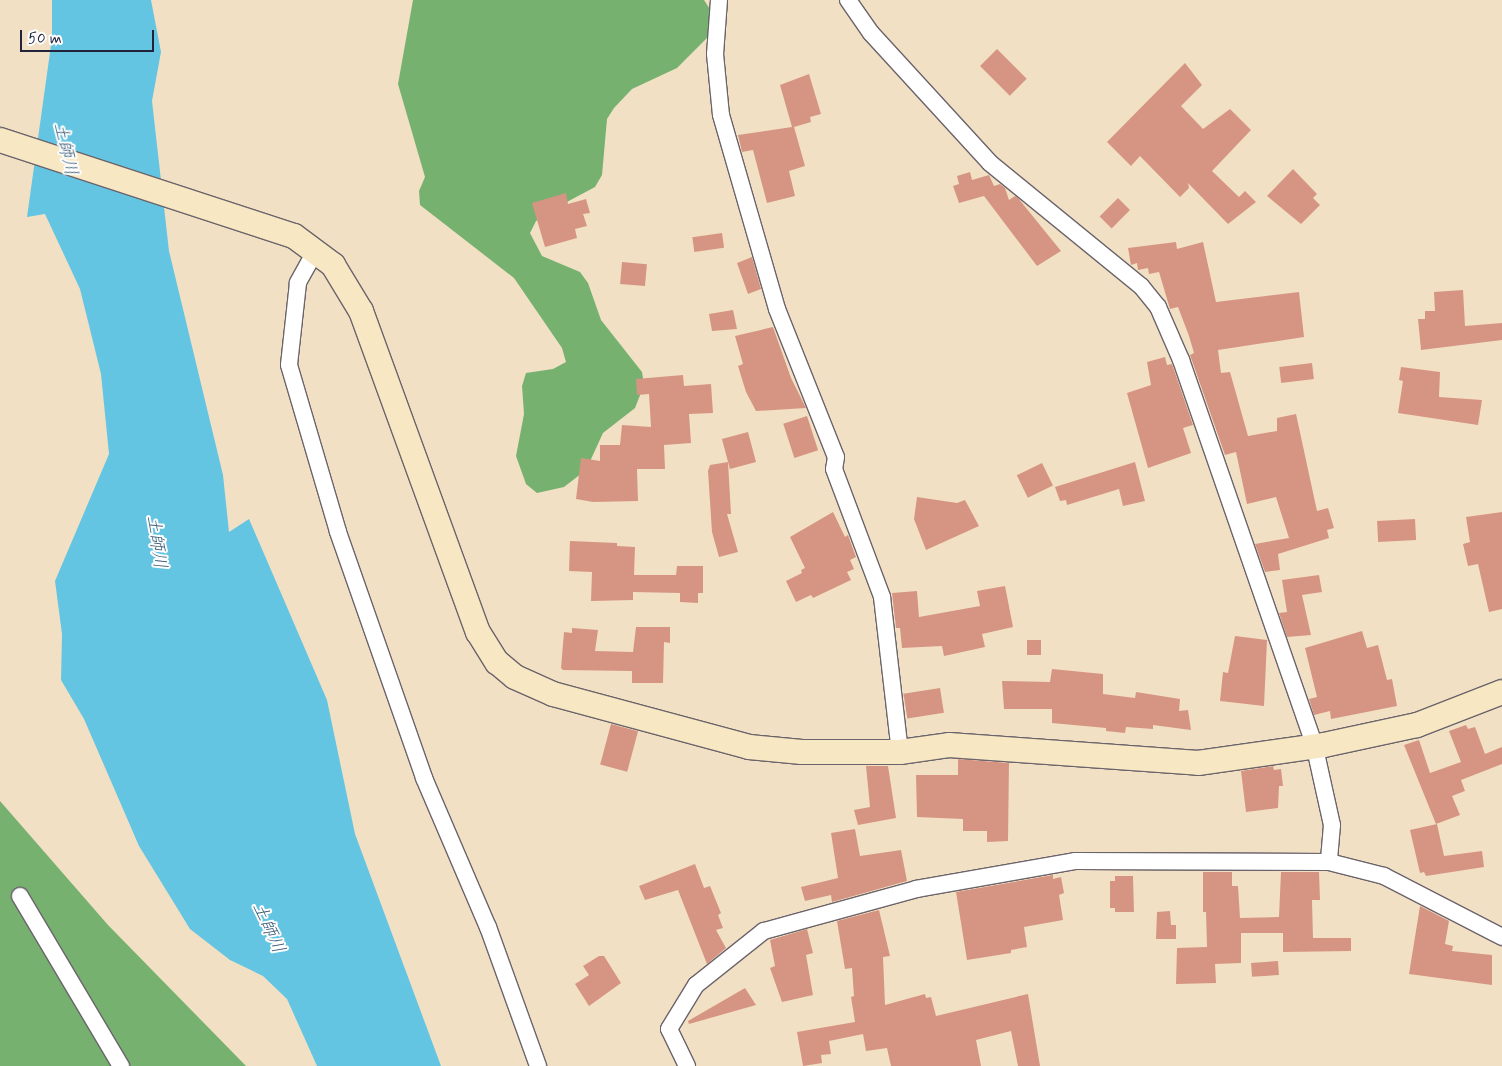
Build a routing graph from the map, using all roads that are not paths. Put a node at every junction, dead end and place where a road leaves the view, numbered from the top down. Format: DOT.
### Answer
graph roads {
  1 [pos="719,0"];
  2 [pos="848,0"];
  3 [pos="0,140"];
  4 [pos="316,250"];
  5 [pos="1502,692"];
  6 [pos="1314,744"];
  7 [pos="900,752"];
  8 [pos="1329,862"];
  9 [pos="20,896"];
  10 [pos="1502,936"];
  11 [pos="121,1066"];
  12 [pos="538,1066"];
  13 [pos="687,1066"];
  1 -- 7 [label="street"];
  2 -- 6 [label="street"];
  3 -- 4 [label="street"];
  4 -- 7 [label="street"];
  4 -- 12 [label="street"];
  5 -- 6 [label="street"];
  6 -- 7 [label="street"];
  6 -- 8 [label="street"];
  8 -- 10 [label="street"];
  8 -- 13 [label="street"];
  9 -- 11 [label="street"];
}
